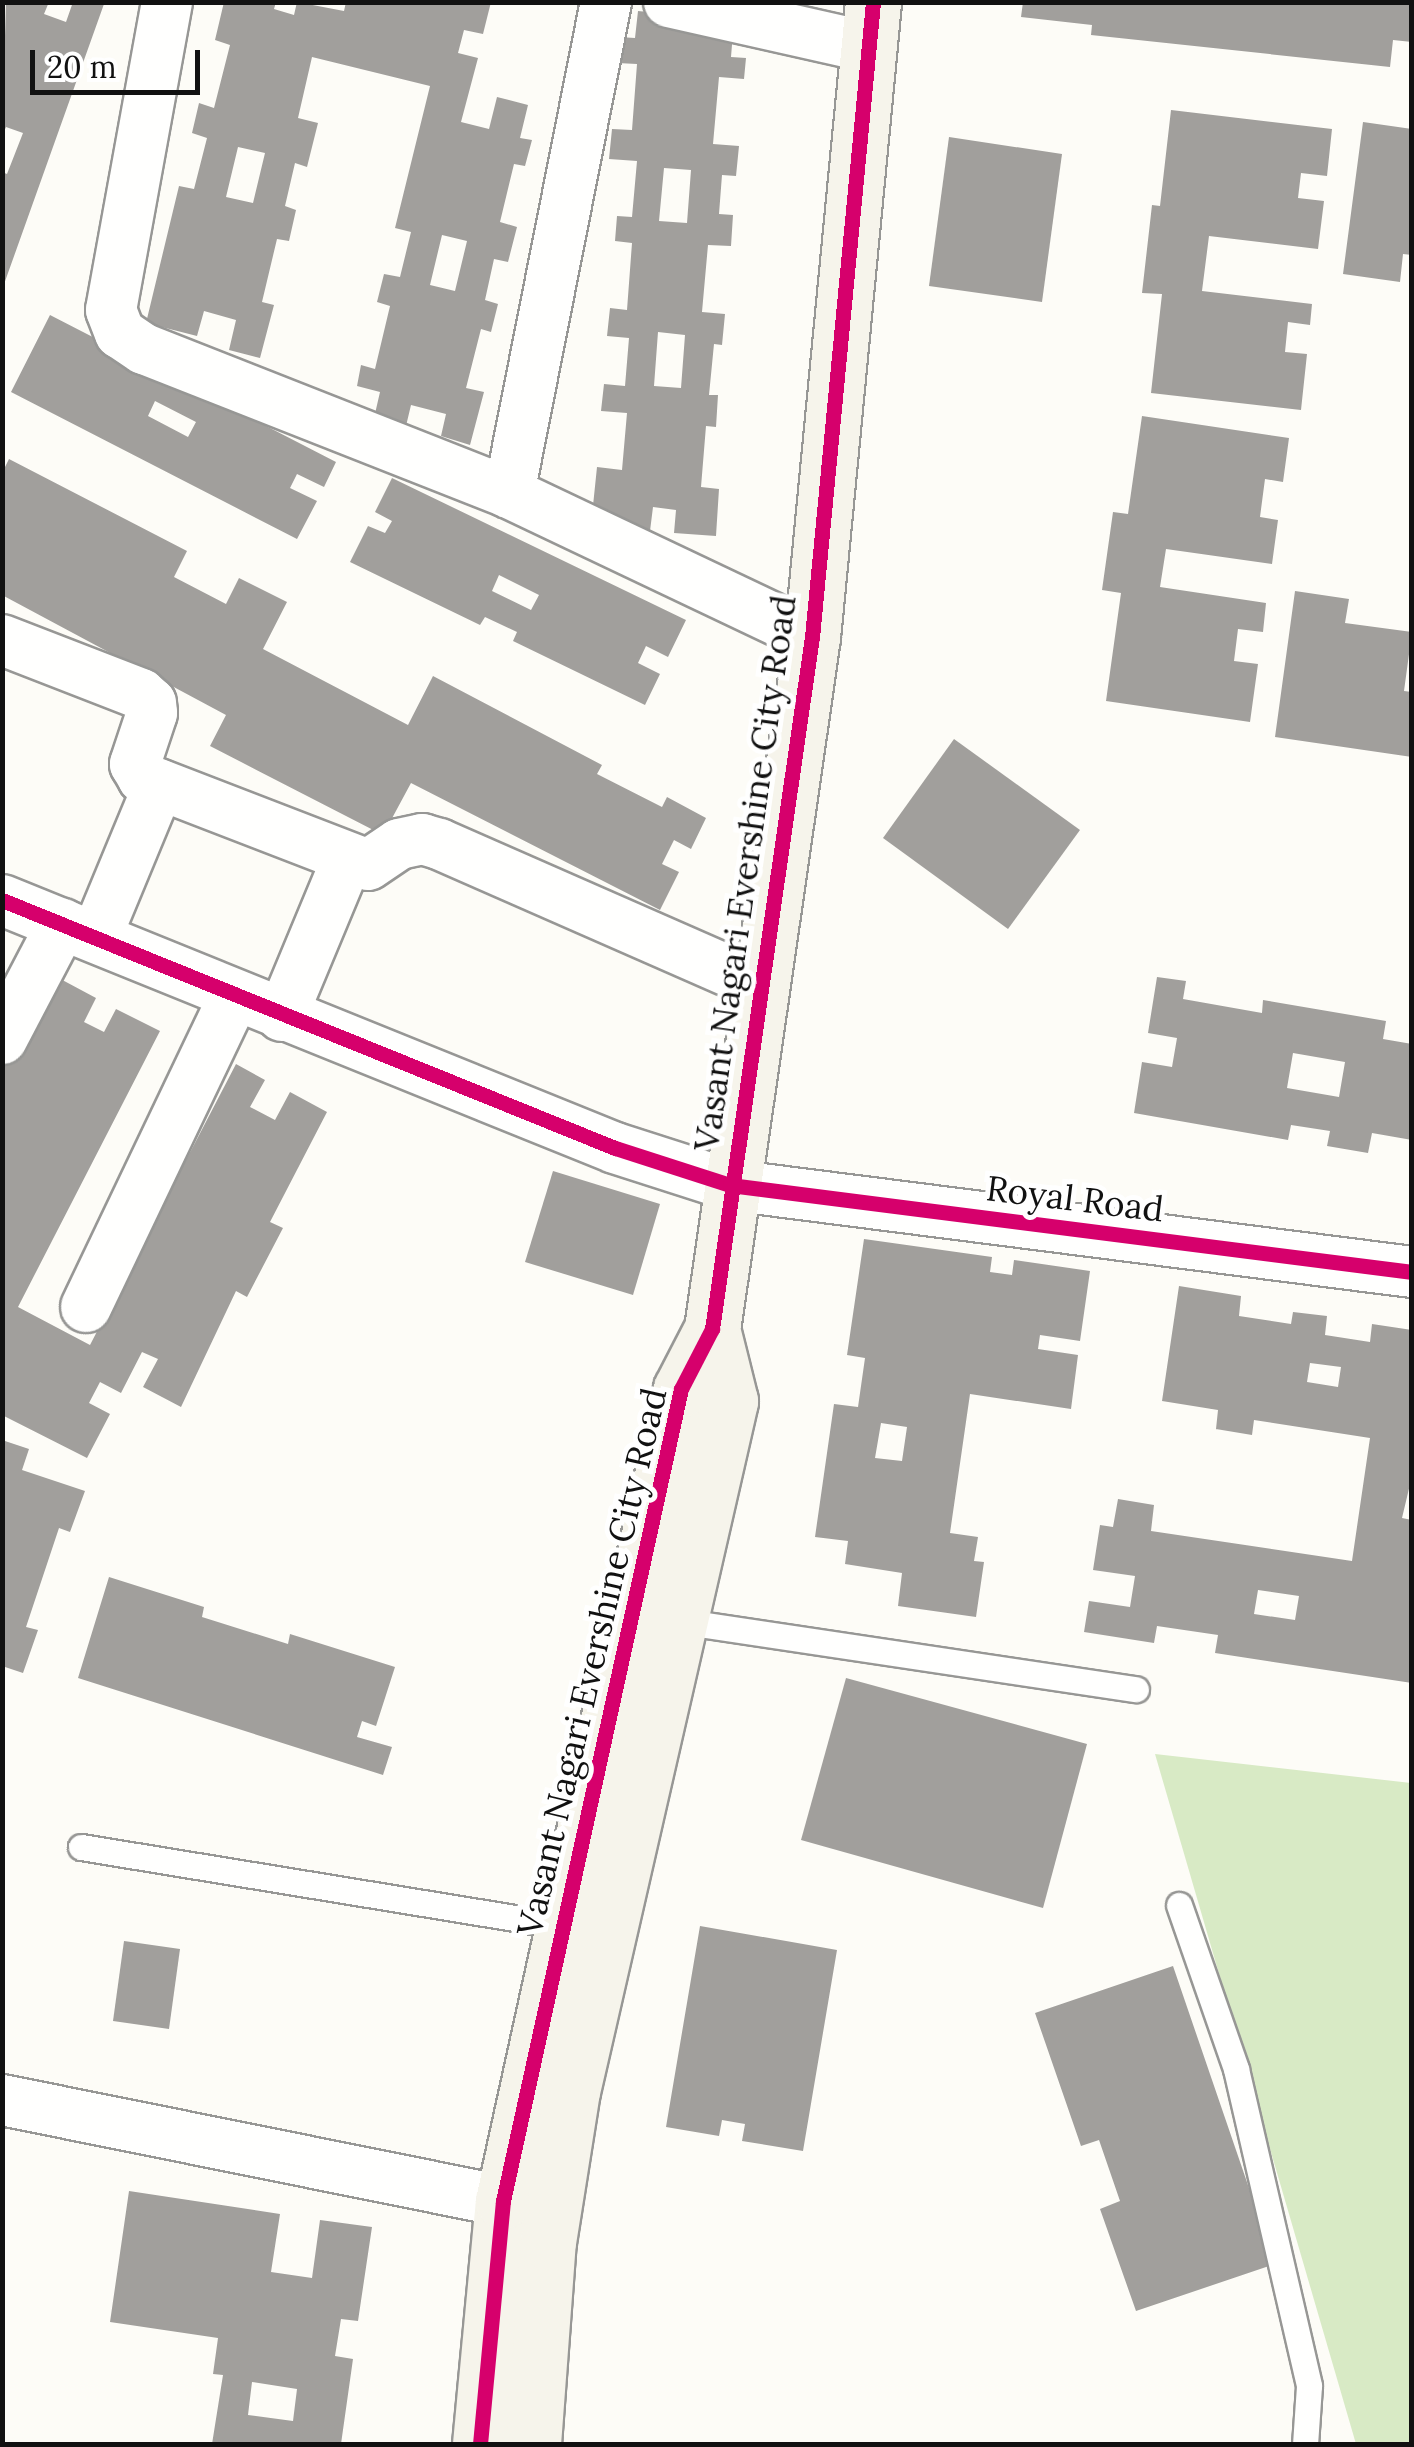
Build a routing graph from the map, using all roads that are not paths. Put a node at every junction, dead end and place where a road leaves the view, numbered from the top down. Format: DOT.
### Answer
graph roads {
  1 [pos="167,2"];
  2 [pos="606,2"];
  3 [pos="669,2"];
  4 [pos="871,25"];
  5 [pos="509,493"];
  6 [pos="812,638"];
  7 [pos="2,640"];
  8 [pos="159,785"];
  9 [pos="347,860"];
  10 [pos="2,900"];
  11 [pos="79,930"];
  12 [pos="760,984"];
  13 [pos="234,997"];
  14 [pos="282,1016"];
  15 [pos="2,1039"];
  16 [pos="730,1185"];
  17 [pos="1412,1272"];
  18 [pos="86,1307"];
  19 [pos="712,1329"];
  20 [pos="678,1621"];
  21 [pos="1136,1689"];
  22 [pos="81,1848"];
  23 [pos="1179,1905"];
  24 [pos="563,1926"];
  25 [pos="2,2100"];
  26 [pos="503,2202"];
  27 [pos="480,2444"];
  28 [pos="534,2444"];
  29 [pos="1305,2444"];
  1 -- 5 [label="street"];
  2 -- 5 [label="street"];
  3 -- 4 [label="street"];
  4 -- 6 [label="street, Vasant Nagari Evershine City Road"];
  5 -- 6 [label="street"];
  6 -- 12 [label="street, Vasant Nagari Evershine City Road"];
  7 -- 8 [label="street"];
  8 -- 9 [label="street"];
  8 -- 11 [label="street"];
  9 -- 12 [label="street"];
  9 -- 14 [label="street"];
  10 -- 11 [label="street, Royal Road"];
  11 -- 13 [label="street, Royal Road"];
  11 -- 15 [label="street"];
  12 -- 16 [label="street, Vasant Nagari Evershine City Road"];
  13 -- 14 [label="street, Royal Road"];
  13 -- 18 [label="street"];
  14 -- 16 [label="street, Royal Road"];
  16 -- 17 [label="street, Royal Road"];
  16 -- 19 [label="street, Vasant Nagari Evershine City Road"];
  19 -- 20 [label="street"];
  19 -- 24 [label="street, Vasant Nagari Evershine City Road"];
  20 -- 21 [label="lane"];
  20 -- 28 [label="street"];
  22 -- 24 [label="lane"];
  23 -- 29 [label="lane"];
  24 -- 26 [label="street, Vasant Nagari Evershine City Road"];
  25 -- 26 [label="street"];
  26 -- 27 [label="street, Vasant Nagari Evershine City Road"];
}
